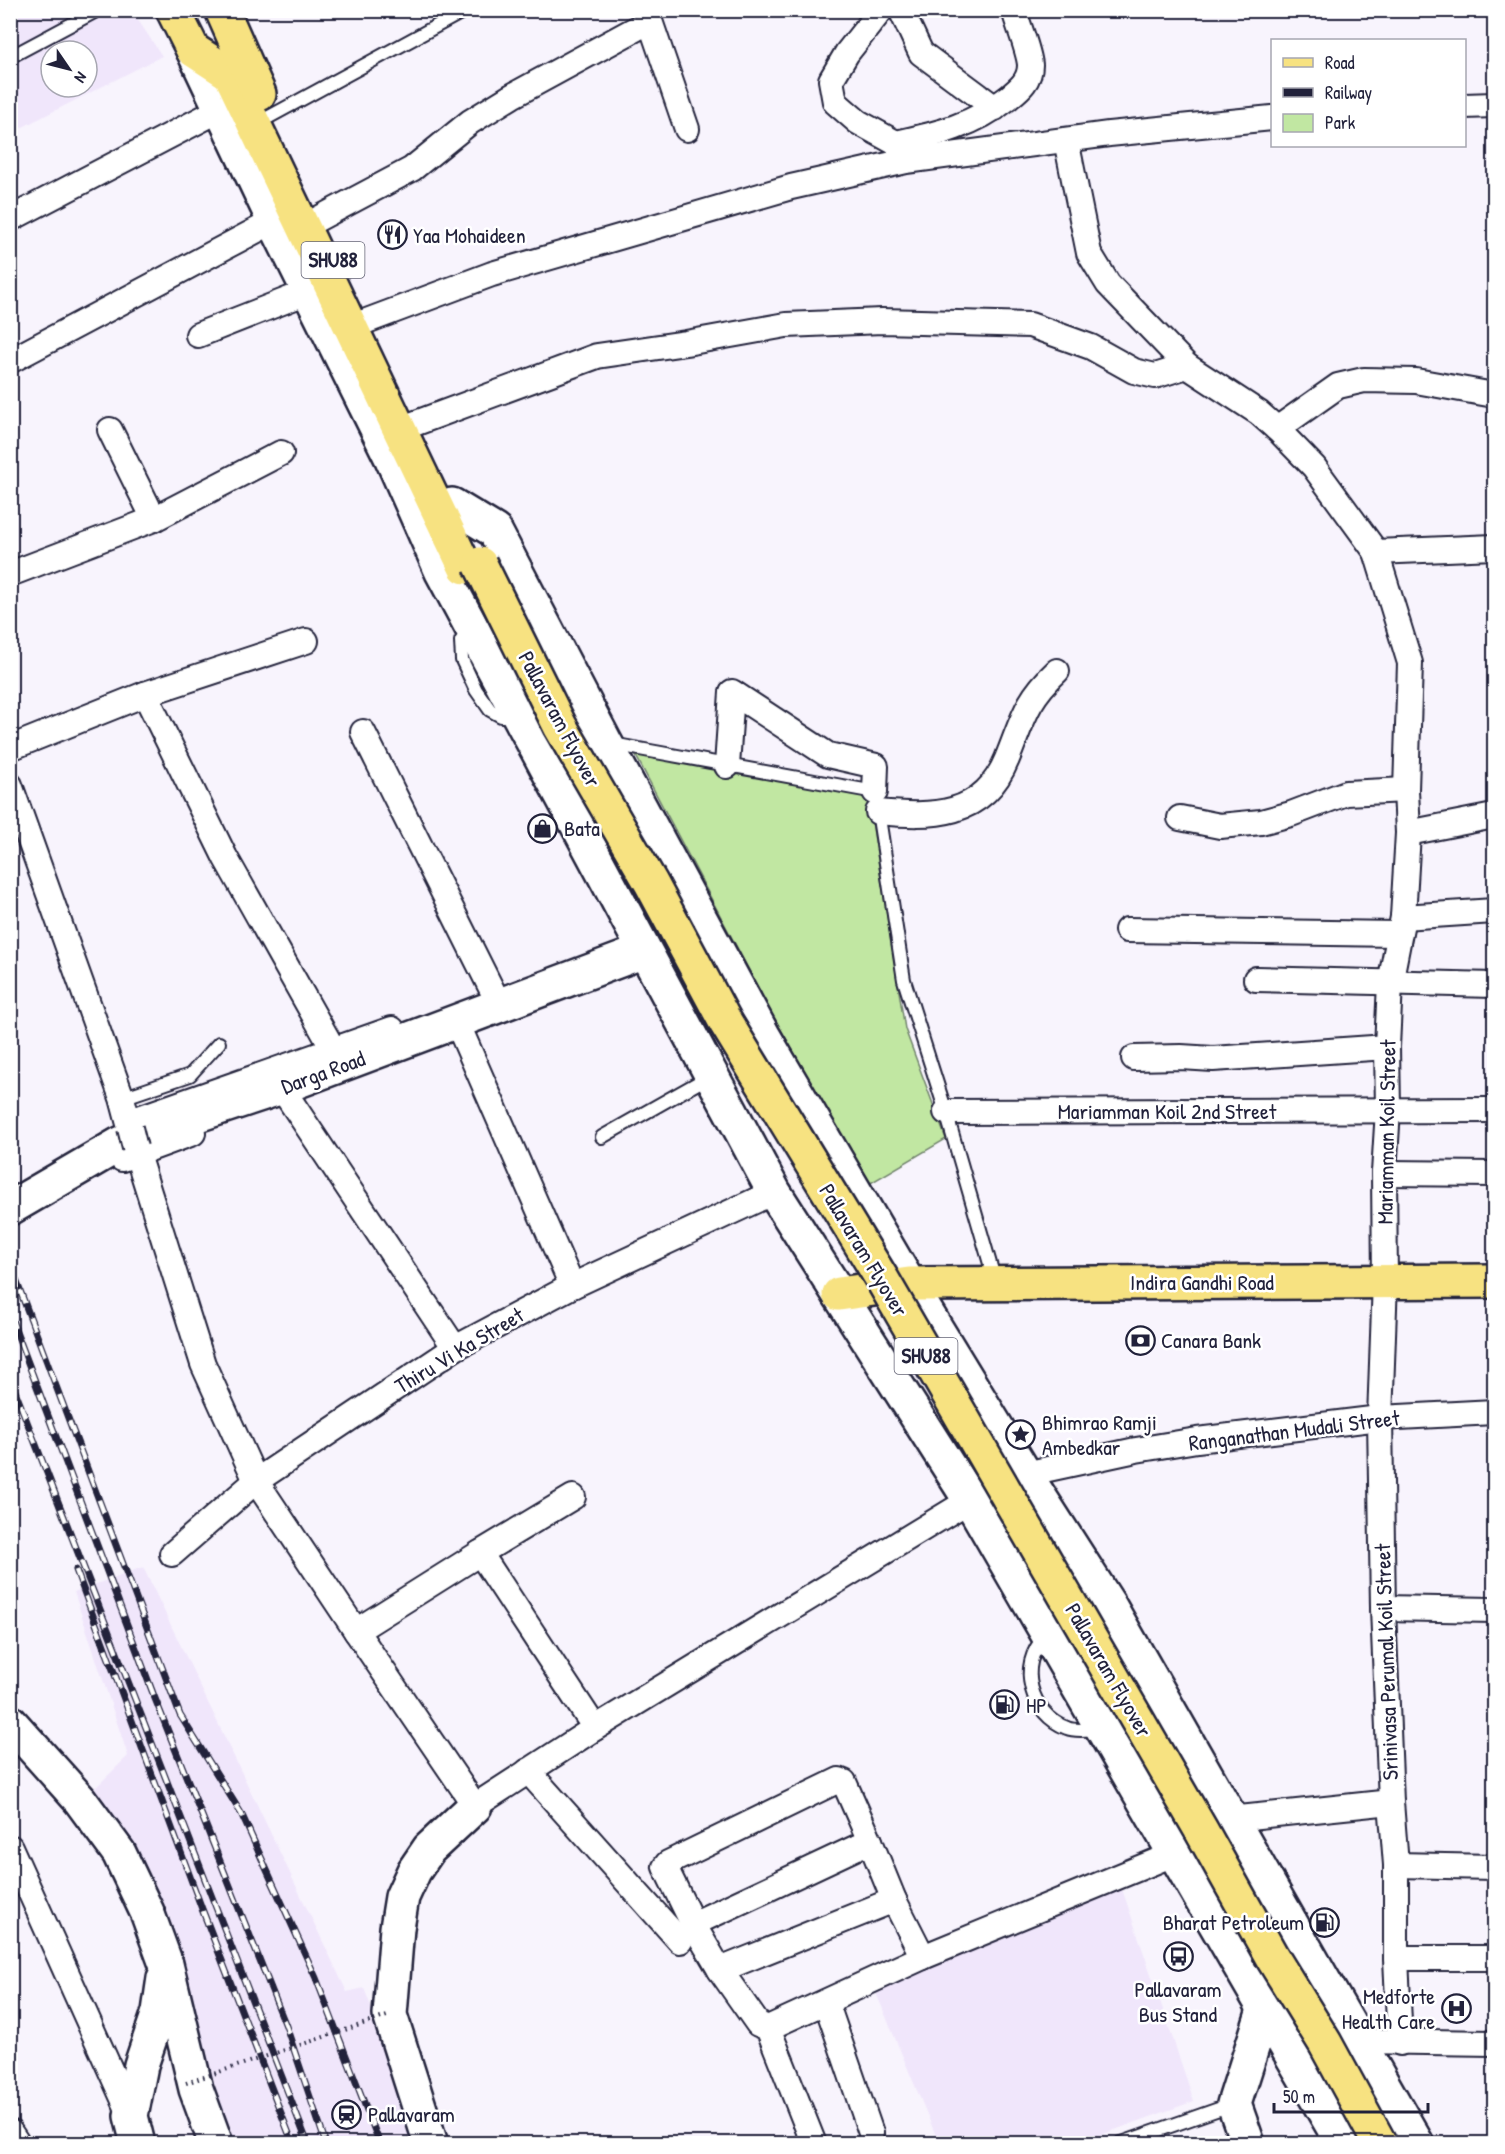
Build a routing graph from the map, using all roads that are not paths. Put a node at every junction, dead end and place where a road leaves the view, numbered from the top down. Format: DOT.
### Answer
graph roads {
  1 [pos="98,10"];
  2 [pos="173,10"];
  3 [pos="222,10"];
  4 [pos="466,10"];
  5 [pos="881,10"];
  6 [pos="901,10"];
  7 [pos="1014,10"];
  8 [pos="194,50"];
  9 [pos="10,57"];
  10 [pos="1494,105"];
  11 [pos="1466,106"];
  12 [pos="994,108"];
  13 [pos="221,109"];
  14 [pos="269,117"];
  15 [pos="1271,117"];
  16 [pos="687,129"];
  17 [pos="1066,140"];
  18 [pos="10,219"];
  19 [pos="274,221"];
  20 [pos="314,221"];
  21 [pos="310,291"];
  22 [pos="364,322"];
  23 [pos="198,335"];
  24 [pos="10,361"];
  25 [pos="1187,366"];
  26 [pos="1494,395"];
  27 [pos="408,426"];
  28 [pos="1277,429"];
  29 [pos="110,430"];
  30 [pos="281,453"];
  31 [pos="446,509"];
  32 [pos="154,519"];
  33 [pos="1494,547"];
  34 [pos="1376,552"];
  35 [pos="473,565"];
  36 [pos="10,574"];
  37 [pos="306,641"];
  38 [pos="1057,671"];
  39 [pos="145,694"];
  40 [pos="363,732"];
  41 [pos="604,742"];
  42 [pos="10,748"];
  43 [pos="727,766"];
  44 [pos="10,785"];
  45 [pos="1406,790"];
  46 [pos="876,802"];
  47 [pos="1494,816"];
  48 [pos="1180,818"];
  49 [pos="1408,833"];
  50 [pos="1494,911"];
  51 [pos="1400,926"];
  52 [pos="1127,930"];
  53 [pos="644,951"];
  54 [pos="1256,979"];
  55 [pos="1390,983"];
  56 [pos="1494,985"];
  57 [pos="507,996"];
  58 [pos="462,1034"];
  59 [pos="219,1043"];
  60 [pos="1387,1047"];
  61 [pos="333,1049"];
  62 [pos="1134,1058"];
  63 [pos="190,1075"];
  64 [pos="711,1075"];
  65 [pos="204,1095"];
  66 [pos="122,1098"];
  67 [pos="289,1099"];
  68 [pos="1388,1110"];
  69 [pos="1494,1110"];
  70 [pos="946,1112"];
  71 [pos="602,1137"];
  72 [pos="132,1138"];
  73 [pos="1384,1173"];
  74 [pos="1494,1174"];
  75 [pos="10,1190"];
  76 [pos="774,1192"];
  77 [pos="44,1203"];
  78 [pos="10,1208"];
  79 [pos="1384,1281"];
  80 [pos="1494,1281"];
  81 [pos="995,1282"];
  82 [pos="909,1284"];
  83 [pos="572,1286"];
  84 [pos="839,1294"];
  85 [pos="455,1348"];
  86 [pos="1494,1412"];
  87 [pos="1380,1418"];
  88 [pos="1025,1474"];
  89 [pos="256,1480"];
  90 [pos="573,1497"];
  91 [pos="970,1500"];
  92 [pos="480,1553"];
  93 [pos="172,1554"];
  94 [pos="1383,1608"];
  95 [pos="1494,1610"];
  96 [pos="356,1631"];
  97 [pos="1048,1634"];
  98 [pos="10,1722"];
  99 [pos="595,1728"];
  100 [pos="1104,1729"];
  101 [pos="528,1772"];
  102 [pos="1391,1802"];
  103 [pos="475,1806"];
  104 [pos="1230,1819"];
  105 [pos="870,1841"];
  106 [pos="10,1847"];
  107 [pos="1176,1853"];
  108 [pos="1396,1865"];
  109 [pos="1494,1867"];
  110 [pos="894,1900"];
  111 [pos="687,1933"];
  112 [pos="923,1957"];
  113 [pos="1396,1958"];
  114 [pos="1494,1958"];
  115 [pos="166,1964"];
  116 [pos="720,1970"];
  117 [pos="1319,1975"];
  118 [pos="826,2002"];
  119 [pos="1265,2007"];
  120 [pos="768,2028"];
  121 [pos="1359,2041"];
  122 [pos="1400,2043"];
  123 [pos="1494,2043"];
  124 [pos="1234,2104"];
  125 [pos="134,2130"];
  126 [pos="10,2132"];
  127 [pos="872,2133"];
  128 [pos="18,2144"];
  129 [pos="216,2144"];
  130 [pos="431,2144"];
  131 [pos="814,2144"];
  132 [pos="1119,2144"];
  133 [pos="1248,2144"];
  134 [pos="1343,2144"];
  135 [pos="1365,2144"];
  136 [pos="1380,2144"];
  137 [pos="1416,2144"];
  1 -- 9 [label="lane"];
  2 -- 8 [label="main road, SHU88"];
  3 -- 14 [label="main road, SHU88"];
  4 -- 14 [label="lane"];
  5 -- 12 [label="street"];
  6 -- 12 [label="street"];
  7 -- 12 [label="street"];
  8 -- 13 [label="street"];
  8 -- 31 [label="main road, SHU88"];
  10 -- 11 [label="street"];
  13 -- 18 [label="street"];
  13 -- 19 [label="street"];
  14 -- 20 [label="main road, SHU88"];
  15 -- 17 [label="street"];
  16 -- 20 [label="street"];
  17 -- 22 [label="street"];
  17 -- 25 [label="street, Mariamman Koil Street"];
  19 -- 21 [label="street"];
  19 -- 24 [label="street"];
  20 -- 22 [label="main road, SHU88"];
  21 -- 23 [label="street"];
  21 -- 53 [label="street"];
  22 -- 27 [label="main road, SHU88"];
  25 -- 27 [label="street"];
  25 -- 28 [label="street, Mariamman Koil Street"];
  26 -- 28 [label="street"];
  27 -- 31 [label="main road, SHU88"];
  28 -- 34 [label="street, Mariamman Koil Street"];
  29 -- 32 [label="street"];
  30 -- 32 [label="street"];
  31 -- 35 [label="main road, Pallavaram Flyover / SHU88"];
  31 -- 41 [label="street"];
  32 -- 36 [label="street"];
  33 -- 34 [label="street"];
  34 -- 45 [label="street, Mariamman Koil Street"];
  35 -- 135 [label="main road, Pallavaram Flyover / SHU88"];
  35 -- 136 [label="main road, Pallavaram Flyover / SHU88, bridge"];
  37 -- 39 [label="street"];
  38 -- 46 [label="street"];
  39 -- 42 [label="street"];
  39 -- 61 [label="street"];
  40 -- 57 [label="street"];
  41 -- 43 [label="lane"];
  41 -- 82 [label="street"];
  43 -- 46 [label="lane"];
  43 -- 46 [label="street"];
  44 -- 66 [label="street"];
  45 -- 48 [label="street"];
  45 -- 49 [label="street, Mariamman Koil Street"];
  46 -- 70 [label="lane"];
  47 -- 49 [label="street"];
  49 -- 51 [label="street, Mariamman Koil Street"];
  50 -- 51 [label="street"];
  51 -- 52 [label="street"];
  51 -- 55 [label="street, Mariamman Koil Street"];
  53 -- 57 [label="street, Darga Road"];
  53 -- 64 [label="street"];
  54 -- 55 [label="street"];
  55 -- 56 [label="street"];
  55 -- 60 [label="street, Mariamman Koil Street"];
  57 -- 58 [label="street"];
  57 -- 61 [label="street"];
  57 -- 78 [label="street, Darga Road"];
  58 -- 67 [label="street"];
  58 -- 83 [label="street"];
  59 -- 63 [label="lane"];
  60 -- 62 [label="street"];
  60 -- 68 [label="street, Mariamman Koil Street"];
  61 -- 65 [label="street"];
  63 -- 65 [label="lane"];
  63 -- 66 [label="lane"];
  64 -- 71 [label="lane"];
  64 -- 76 [label="street"];
  65 -- 72 [label="street"];
  66 -- 72 [label="street"];
  67 -- 72 [label="street"];
  67 -- 85 [label="street"];
  68 -- 69 [label="street, Mariamman Koil 2nd Street"];
  68 -- 70 [label="street, Mariamman Koil 2nd Street"];
  68 -- 73 [label="street, Mariamman Koil Street"];
  70 -- 81 [label="lane"];
  72 -- 75 [label="street"];
  72 -- 77 [label="street"];
  72 -- 89 [label="street"];
  73 -- 74 [label="street"];
  73 -- 79 [label="street, Mariamman Koil Street"];
  76 -- 83 [label="street, Thiru Vi Ka Street"];
  76 -- 84 [label="street"];
  79 -- 80 [label="main road, Indira Gandhi Road"];
  79 -- 81 [label="main road, Indira Gandhi Road"];
  79 -- 87 [label="street, Srinivasa Perumal Koil Street"];
  81 -- 82 [label="main road, Indira Gandhi Road"];
  82 -- 84 [label="main road, Indira Gandhi Road"];
  82 -- 88 [label="street"];
  83 -- 85 [label="street, Thiru Vi Ka Street"];
  84 -- 91 [label="street"];
  85 -- 89 [label="street, Thiru Vi Ka Street"];
  86 -- 87 [label="street, Ranganathan Mudali Street"];
  87 -- 88 [label="street, Ranganathan Mudali Street"];
  87 -- 94 [label="street, Srinivasa Perumal Koil Street"];
  88 -- 104 [label="street"];
  89 -- 93 [label="street, Thiru Vi Ka Street"];
  89 -- 96 [label="street"];
  90 -- 92 [label="street"];
  91 -- 97 [label="street"];
  91 -- 99 [label="street"];
  92 -- 96 [label="street"];
  92 -- 99 [label="street"];
  94 -- 95 [label="street"];
  94 -- 102 [label="street, Srinivasa Perumal Koil Street"];
  96 -- 103 [label="street"];
  97 -- 100 [label="street"];
  97 -- 100 [label="lane"];
  98 -- 115 [label="street"];
  99 -- 101 [label="street"];
  100 -- 107 [label="street"];
  101 -- 103 [label="street"];
  101 -- 111 [label="street"];
  102 -- 104 [label="street"];
  102 -- 108 [label="street, Srinivasa Perumal Koil Street"];
  103 -- 130 [label="street"];
  104 -- 117 [label="street"];
  105 -- 110 [label="street"];
  105 -- 111 [label="street"];
  105 -- 111 [label="street"];
  106 -- 125 [label="street"];
  107 -- 112 [label="street"];
  107 -- 119 [label="street"];
  108 -- 109 [label="street"];
  108 -- 113 [label="street, Srinivasa Perumal Koil Street"];
  110 -- 112 [label="street"];
  110 -- 116 [label="street"];
  111 -- 116 [label="street"];
  112 -- 118 [label="street"];
  113 -- 114 [label="street"];
  113 -- 122 [label="street, Srinivasa Perumal Koil Street"];
  115 -- 125 [label="street"];
  115 -- 129 [label="street"];
  116 -- 120 [label="street"];
  117 -- 119 [label="street"];
  117 -- 121 [label="street"];
  118 -- 120 [label="street"];
  118 -- 127 [label="street"];
  119 -- 124 [label="street"];
  119 -- 134 [label="street"];
  120 -- 131 [label="street"];
  121 -- 122 [label="street"];
  121 -- 137 [label="street"];
  122 -- 123 [label="street"];
  124 -- 132 [label="lane"];
  124 -- 133 [label="street"];
  126 -- 128 [label="street"];
}
